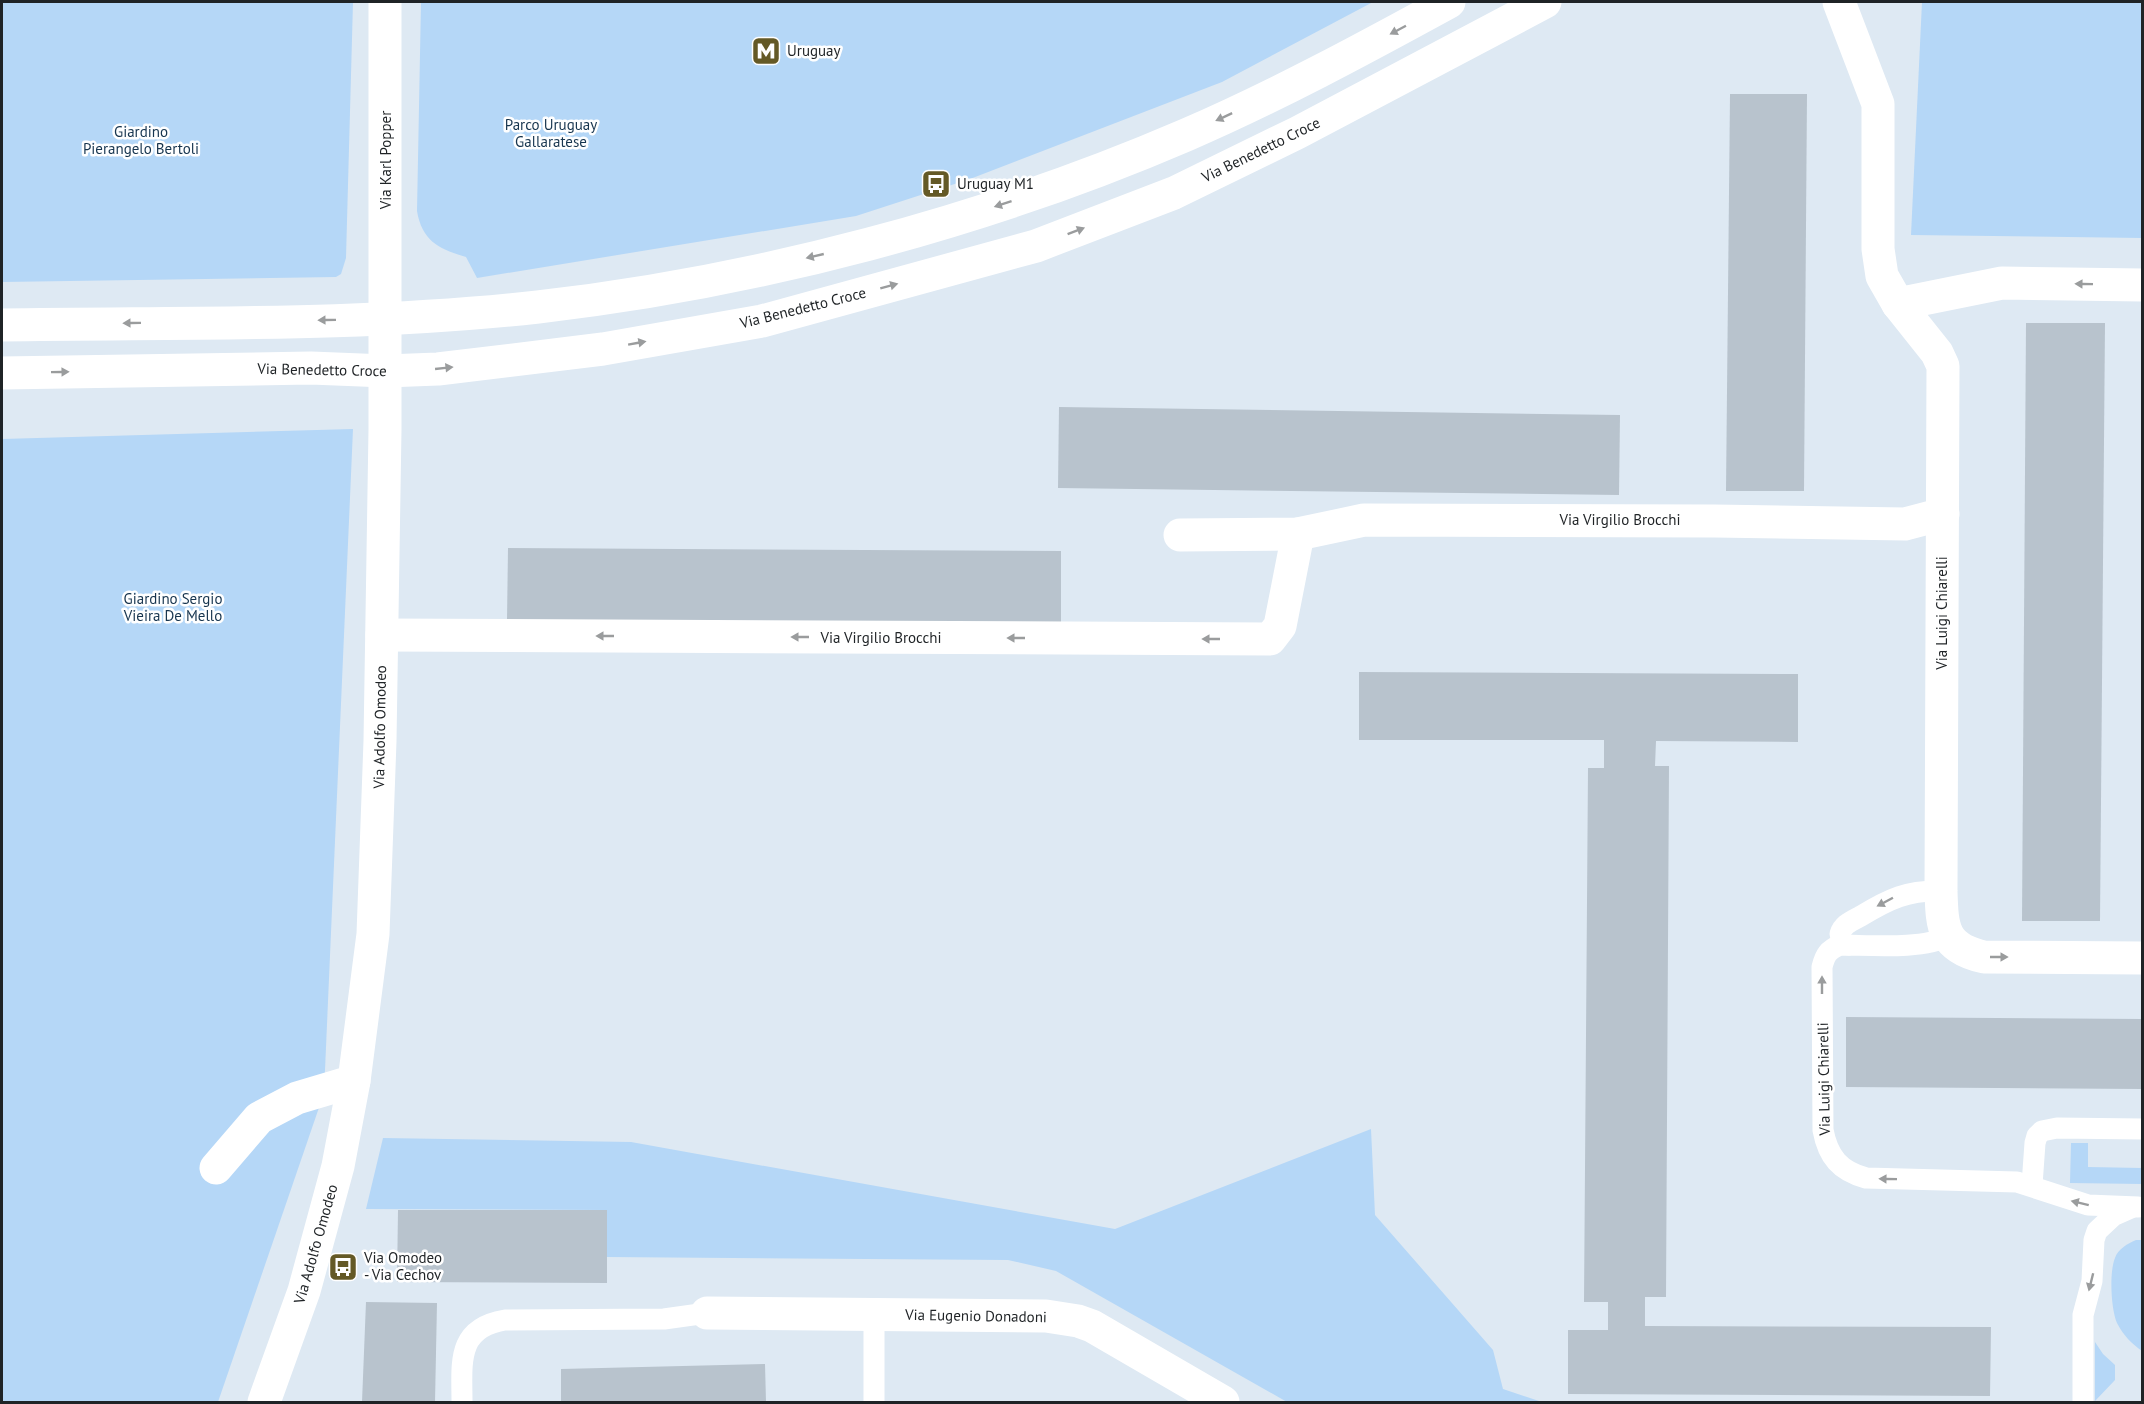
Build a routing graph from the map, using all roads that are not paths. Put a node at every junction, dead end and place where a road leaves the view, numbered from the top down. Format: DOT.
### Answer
graph roads {
  1 [pos="385,2"];
  2 [pos="1449,2"];
  3 [pos="1545,2"];
  4 [pos="1839,2"];
  5 [pos="2142,285"];
  6 [pos="1898,304"];
  7 [pos="385,319"];
  8 [pos="2,325"];
  9 [pos="386,371"];
  10 [pos="2,373"];
  11 [pos="1943,514"];
  12 [pos="1298,534"];
  13 [pos="1180,535"];
  14 [pos="381,635"];
  15 [pos="1941,891"];
  16 [pos="1948,936"];
  17 [pos="1848,945"];
  18 [pos="2142,958"];
  19 [pos="354,1082"];
  20 [pos="2142,1129"];
  21 [pos="216,1168"];
  22 [pos="2032,1185"];
  23 [pos="2140,1207"];
  24 [pos="707,1313"];
  25 [pos="874,1315"];
  26 [pos="264,1402"];
  27 [pos="462,1402"];
  28 [pos="874,1402"];
  29 [pos="1223,1402"];
  30 [pos="2083,1402"];
  1 -- 7 [label="street, Via Karl Popper"];
  2 -- 7 [label="street, one-way"];
  9 -- 3 [label="street, Via Benedetto Croce, one-way"];
  4 -- 6 [label="street, Via Luigi Chiarelli"];
  5 -- 6 [label="street, one-way"];
  6 -- 11 [label="street, Via Luigi Chiarelli"];
  7 -- 8 [label="street, one-way"];
  7 -- 9 [label="street, Via Karl Popper"];
  10 -- 9 [label="street, Via Benedetto Croce, one-way"];
  9 -- 14 [label="street, Via Adolfo Omodeo"];
  11 -- 12 [label="street, Via Virgilio Brocchi"];
  11 -- 15 [label="street, Via Luigi Chiarelli"];
  12 -- 13 [label="street, Via Virgilio Brocchi"];
  12 -- 14 [label="street, Via Virgilio Brocchi, one-way"];
  14 -- 19 [label="street, Via Adolfo Omodeo"];
  15 -- 16 [label="street, Via Luigi Chiarelli"];
  15 -- 17 [label="lane, one-way"];
  16 -- 17 [label="lane, Via Luigi Chiarelli"];
  16 -- 18 [label="street, one-way"];
  22 -- 17 [label="lane, Via Luigi Chiarelli, one-way"];
  19 -- 21 [label="street"];
  19 -- 26 [label="street, Via Adolfo Omodeo"];
  20 -- 22 [label="lane"];
  23 -- 22 [label="lane, Via Luigi Chiarelli, one-way"];
  23 -- 30 [label="lane, one-way"];
  24 -- 25 [label="street, Via Eugenio Donadoni"];
  24 -- 27 [label="lane"];
  25 -- 28 [label="lane"];
  25 -- 29 [label="street, Via Eugenio Donadoni"];
}
